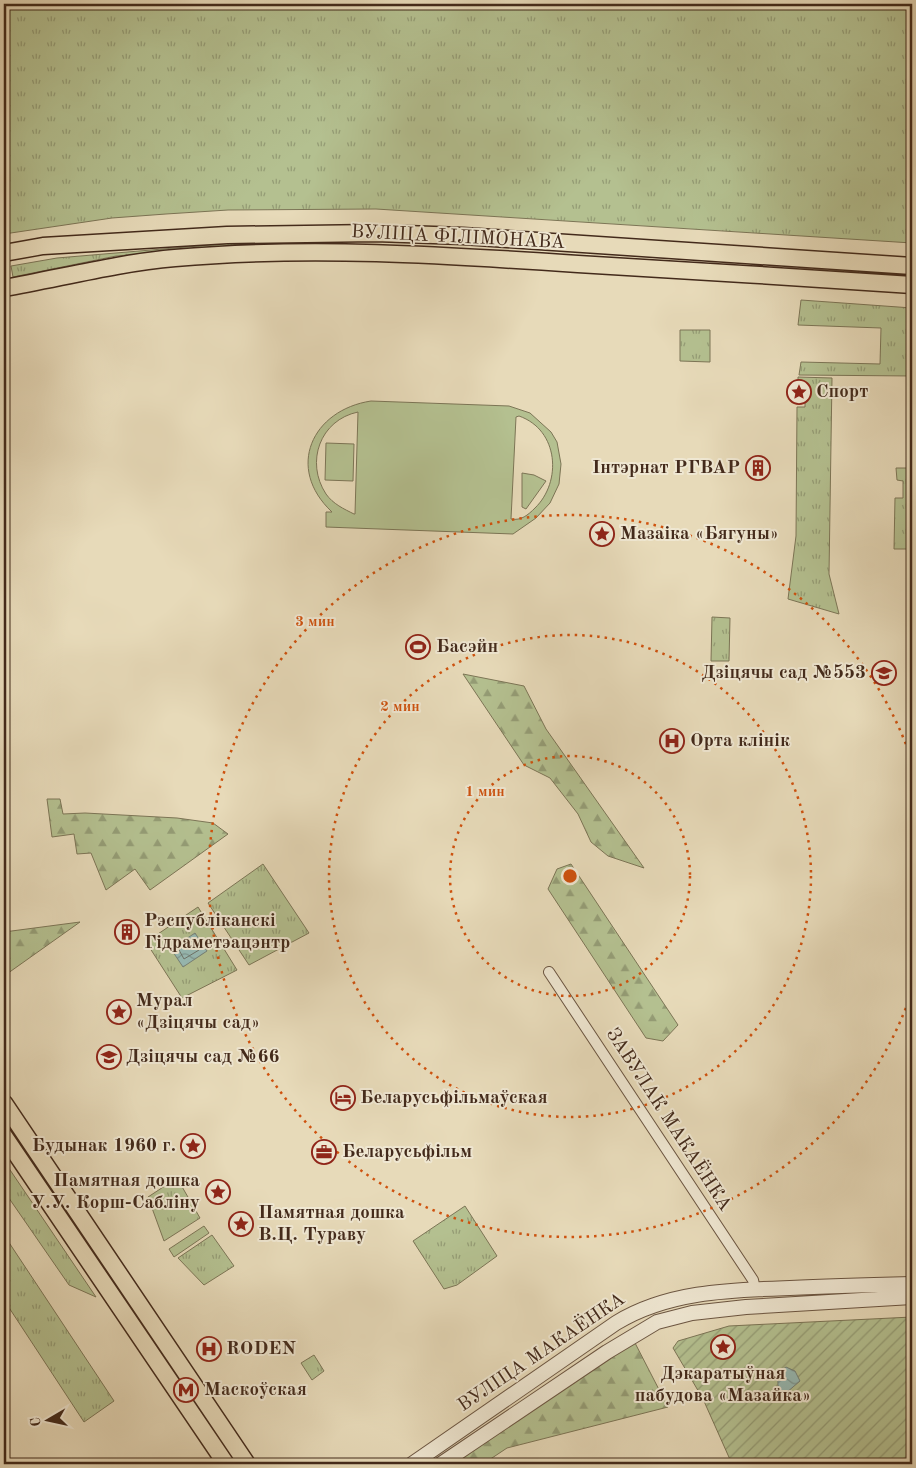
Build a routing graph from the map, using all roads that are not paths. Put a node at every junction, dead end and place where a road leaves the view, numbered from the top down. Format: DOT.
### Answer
graph roads {
  1 [pos="296,233"];
  2 [pos="296,252"];
  3 [pos="4,253"];
  4 [pos="768,256"];
  5 [pos="894,264"];
  6 [pos="912,266"];
  7 [pos="767,276"];
  8 [pos="893,284"];
  9 [pos="912,285"];
  10 [pos="4,288"];
  11 [pos="549,972"];
  12 [pos="4,1103"];
  13 [pos="4,1136"];
  14 [pos="912,1284"];
  15 [pos="755,1289"];
  16 [pos="912,1297"];
  17 [pos="638,1311"];
  18 [pos="647,1327"];
  19 [pos="226,1464"];
  20 [pos="247,1464"];
  21 [pos="412,1464"];
  22 [pos="441,1464"];
  1 -- 2 [label="main road"];
  1 -- 3 [label="main road, ВУЛІЦА ФІЛІМОНАВА"];
  1 -- 4 [label="main road, ВУЛІЦА ФІЛІМОНАВА"];
  2 -- 7 [label="main road, ВУЛІЦА ФІЛІМОНАВА"];
  2 -- 10 [label="main road, ВУЛІЦА ФІЛІМОНАВА"];
  4 -- 5 [label="main road, ВУЛІЦА ФІЛІМОНАВА"];
  4 -- 7 [label="main road"];
  5 -- 6 [label="main road, ВУЛІЦА ФІЛІМОНАВА"];
  5 -- 8 [label="main road"];
  7 -- 8 [label="main road, ВУЛІЦА ФІЛІМОНАВА"];
  8 -- 9 [label="main road, ВУЛІЦА ФІЛІМОНАВА"];
  11 -- 15 [label="street, ЗАВУЛАК МАКАЁНКА"];
  12 -- 20 [label="main road"];
  13 -- 19 [label="main road"];
  14 -- 15 [label="street, ВУЛІЦА МАКАЁНКА"];
  15 -- 17 [label="street, ВУЛІЦА МАКАЁНКА"];
  16 -- 18 [label="street, ВУЛІЦА МАКАЁНКА"];
  17 -- 18 [label="street"];
  17 -- 21 [label="street, ВУЛІЦА МАКАЁНКА"];
  18 -- 22 [label="street, ВУЛІЦА МАКАЁНКА"];
}
